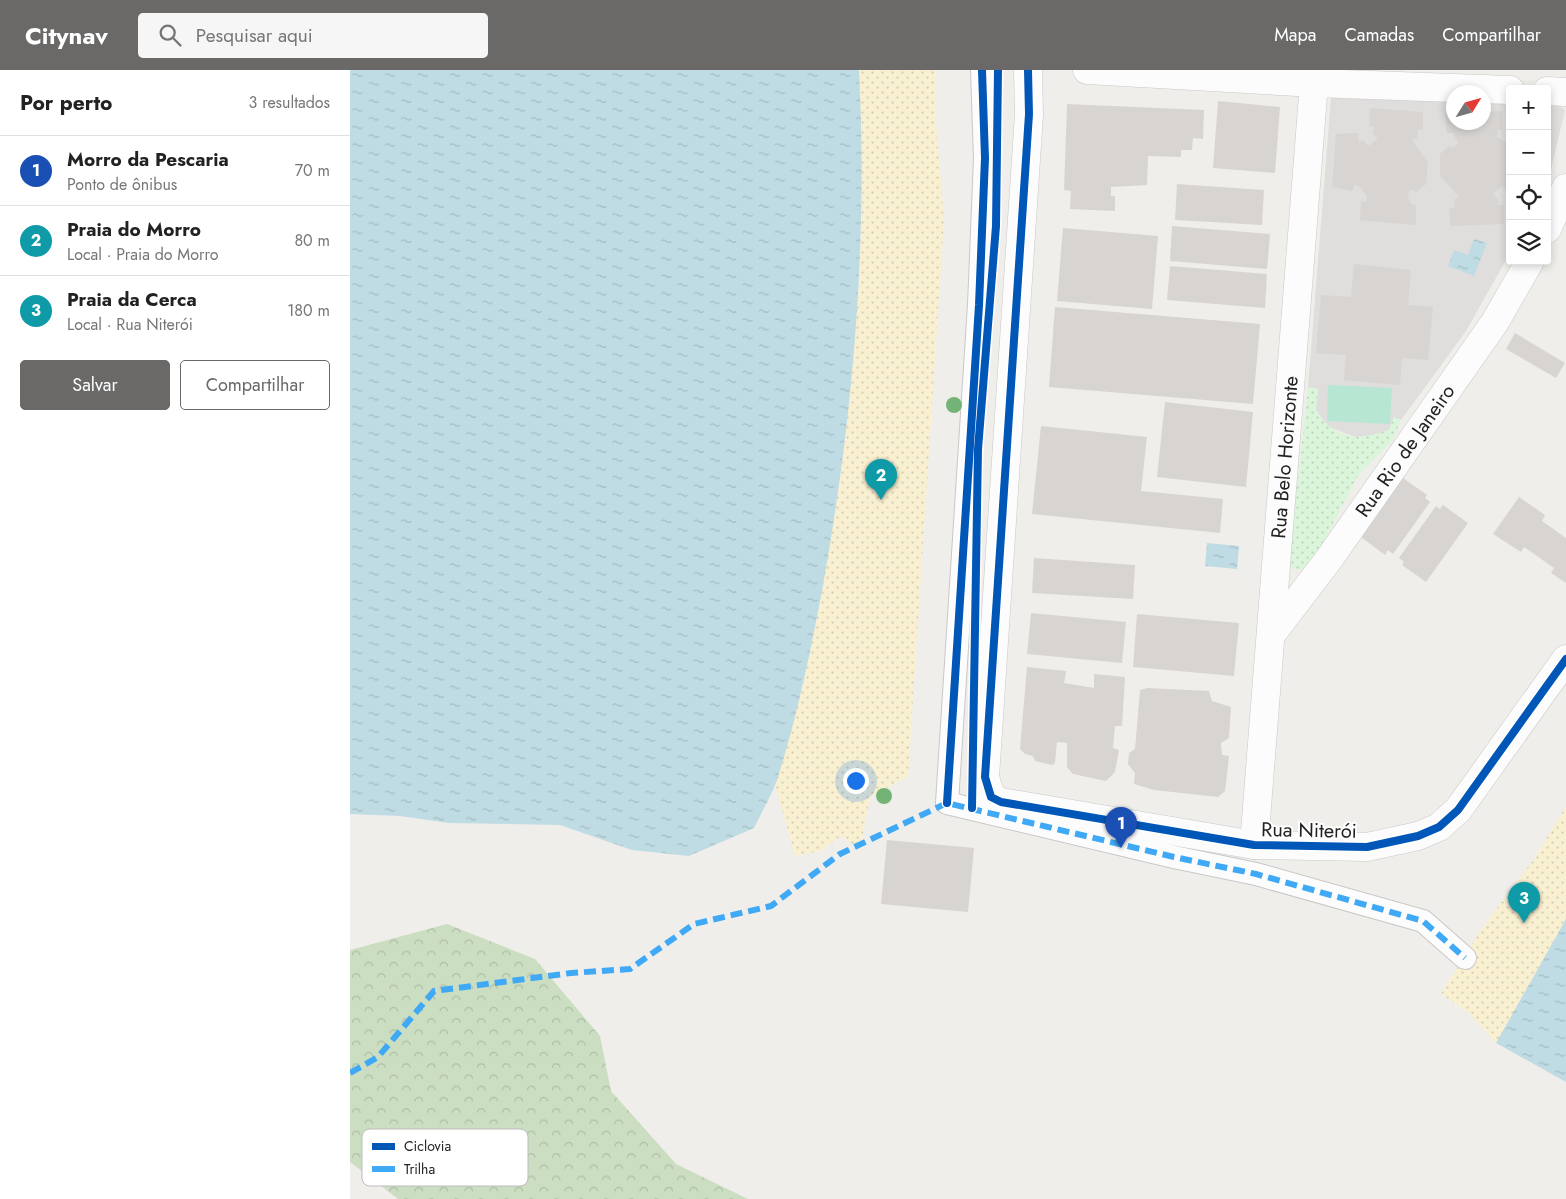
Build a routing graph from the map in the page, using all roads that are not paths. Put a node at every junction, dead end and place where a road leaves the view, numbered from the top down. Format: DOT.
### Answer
graph roads {
  1 [pos="982,70"];
  2 [pos="1028,70"];
  3 [pos="1087,70"];
  4 [pos="1315,77"];
  5 [pos="1506,90"];
  6 [pos="1551,91"];
  7 [pos="1566,92"];
  8 [pos="1566,188"];
  9 [pos="1551,220"];
  10 [pos="1528,265"];
  11 [pos="1271,635"];
  12 [pos="1566,659"];
  13 [pos="1254,845"];
  14 [pos="1465,958"];
  1 -- 14 [label="street"];
  2 -- 13 [label="street, Rua Niterói"];
  3 -- 4 [label="street"];
  4 -- 5 [label="street"];
  4 -- 11 [label="street, Rua Belo Horizonte"];
  6 -- 7 [label="street"];
  8 -- 9 [label="street"];
  10 -- 11 [label="street, Rua Rio de Janeiro"];
  11 -- 13 [label="street, Rua Belo Horizonte"];
  12 -- 13 [label="street, Rua Niterói"];
}
